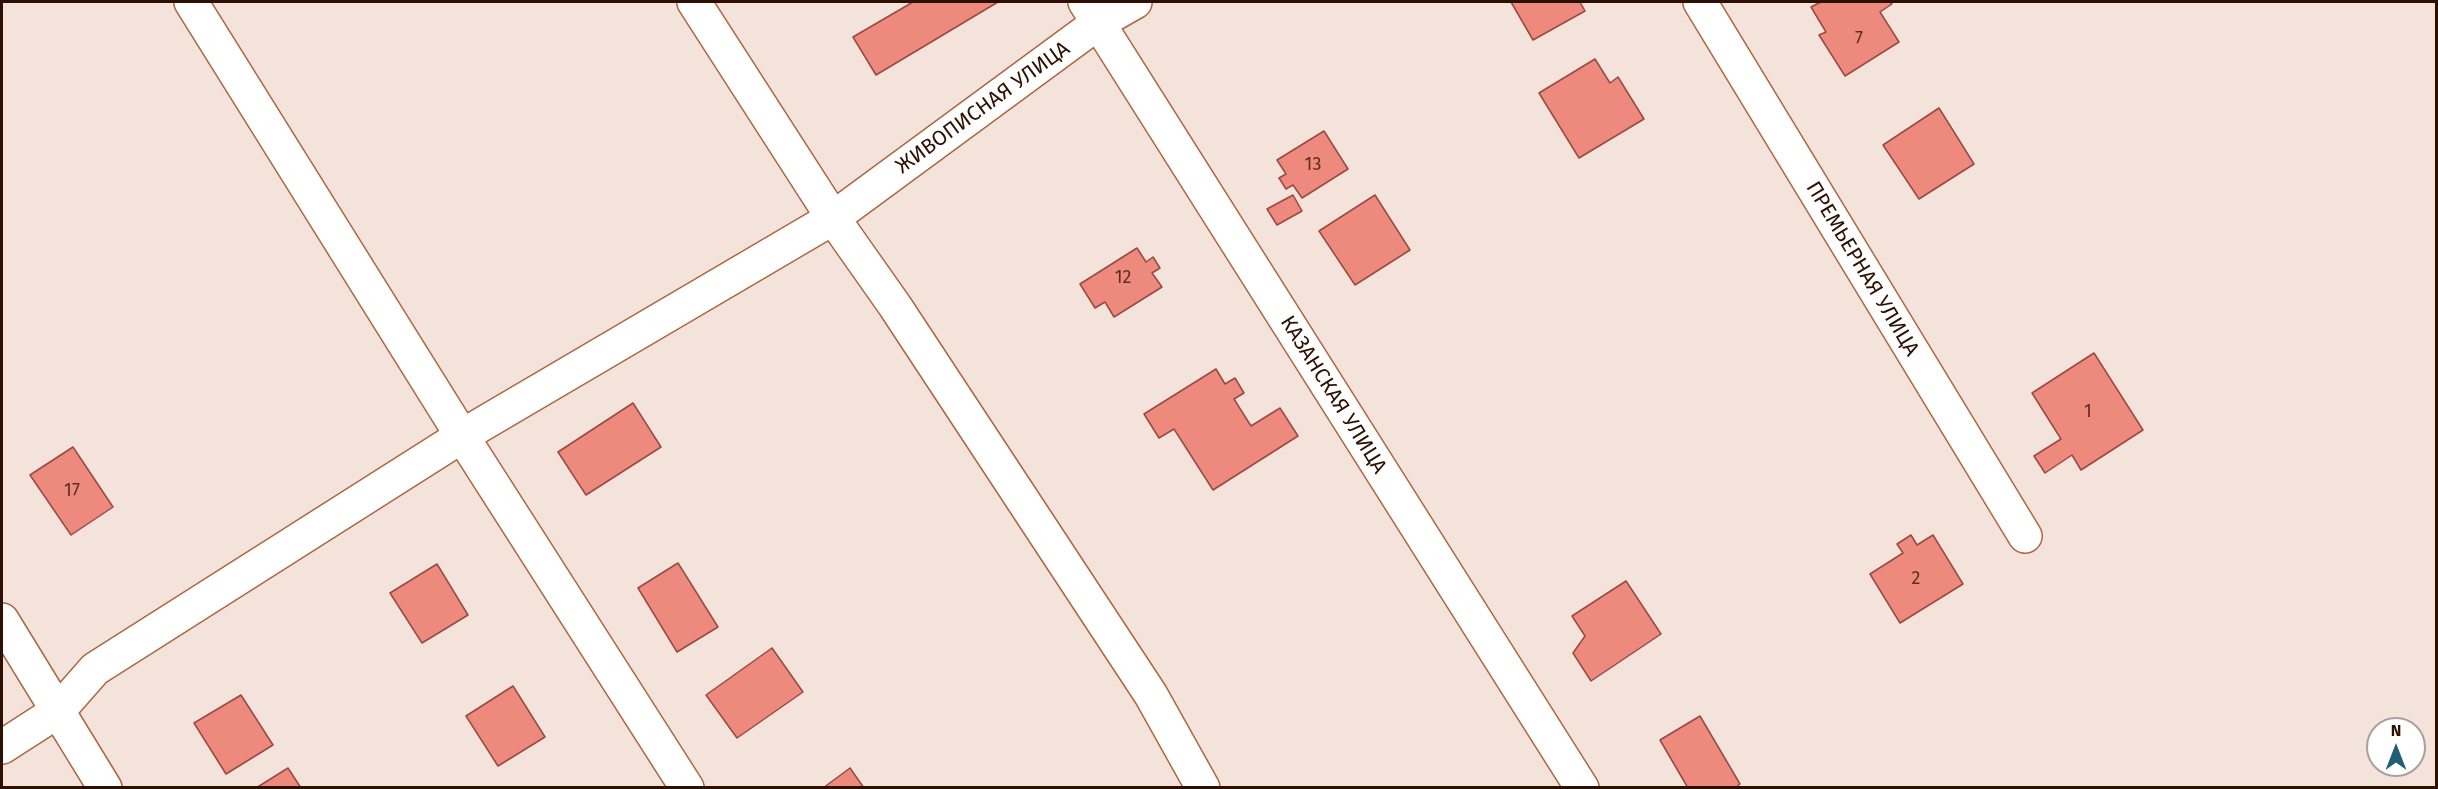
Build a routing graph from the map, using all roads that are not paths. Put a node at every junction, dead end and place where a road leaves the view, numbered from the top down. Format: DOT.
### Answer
graph roads {
  1 [pos="191,2"];
  2 [pos="694,2"];
  3 [pos="1135,2"];
  4 [pos="1700,2"];
  5 [pos="1092,12"];
  6 [pos="833,218"];
  7 [pos="462,436"];
  8 [pos="2025,536"];
  9 [pos="2,620"];
  10 [pos="58,711"];
  11 [pos="2,747"];
  12 [pos="105,788"];
  13 [pos="687,788"];
  14 [pos="1203,788"];
  15 [pos="1582,788"];
  1 -- 7 [label="street"];
  2 -- 6 [label="street"];
  3 -- 5 [label="street, ЖИВОПИСНАЯ УЛИЦА"];
  4 -- 8 [label="street, ПРЕМЬЕРНАЯ УЛИЦА"];
  5 -- 6 [label="street, ЖИВОПИСНАЯ УЛИЦА"];
  5 -- 15 [label="street, КАЗАНСКАЯ УЛИЦА"];
  6 -- 7 [label="street, ЖИВОПИСНАЯ УЛИЦА"];
  6 -- 14 [label="street"];
  7 -- 10 [label="street, ЖИВОПИСНАЯ УЛИЦА"];
  7 -- 13 [label="street"];
  9 -- 10 [label="street"];
  10 -- 11 [label="street, ЖИВОПИСНАЯ УЛИЦА"];
  10 -- 12 [label="street"];
}
